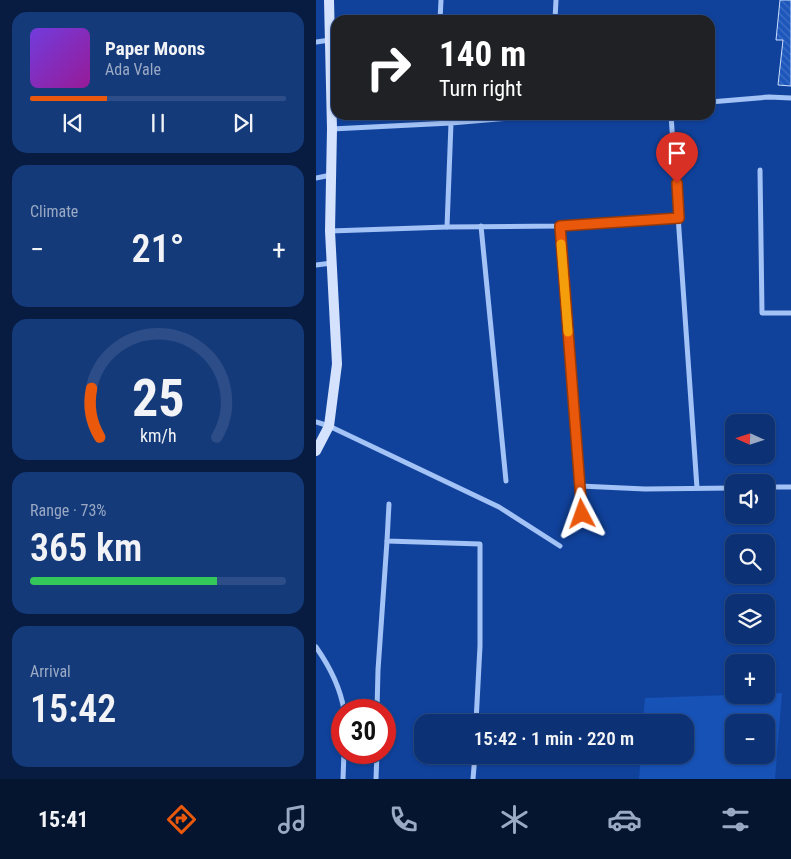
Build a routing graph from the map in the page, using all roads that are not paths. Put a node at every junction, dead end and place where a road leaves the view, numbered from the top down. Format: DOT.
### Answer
graph roads {
  1 [pos="330,0"];
  2 [pos="442,0"];
  3 [pos="556,0"];
  4 [pos="440,15"];
  5 [pos="555,15"];
  6 [pos="330,40"];
  7 [pos="316,42"];
  8 [pos="331,84"];
  9 [pos="791,98"];
  10 [pos="715,102"];
  11 [pos="332,120"];
  12 [pos="487,120"];
  13 [pos="672,120"];
  14 [pos="451,123"];
  15 [pos="332,129"];
  16 [pos="760,170"];
  17 [pos="331,175"];
  18 [pos="316,178"];
  19 [pos="679,218"];
  20 [pos="447,226"];
  21 [pos="481,226"];
  22 [pos="560,226"];
  23 [pos="330,231"];
  24 [pos="332,263"];
  25 [pos="316,265"];
  26 [pos="791,312"];
  27 [pos="316,422"];
  28 [pos="329,426"];
  29 [pos="316,451"];
  30 [pos="506,480"];
  31 [pos="580,486"];
  32 [pos="775,487"];
  33 [pos="791,487"];
  34 [pos="697,488"];
  35 [pos="725,488"];
  36 [pos="389,504"];
  37 [pos="582,514"];
  38 [pos="386,541"];
  39 [pos="560,546"];
  40 [pos="316,648"];
  41 [pos="342,699"];
  42 [pos="378,699"];
  43 [pos="476,714"];
  44 [pos="344,764"];
  45 [pos="377,764"];
  46 [pos="475,764"];
  47 [pos="343,779"];
  48 [pos="376,779"];
  49 [pos="474,779"];
  1 -- 6 [label="street"];
  2 -- 4 [label="street"];
  3 -- 5 [label="street"];
  6 -- 7 [label="street"];
  6 -- 8 [label="street"];
  9 -- 10 [label="street"];
  11 -- 15 [label="street"];
  12 -- 14 [label="street"];
  13 -- 19 [label="street"];
  14 -- 15 [label="street"];
  14 -- 20 [label="street"];
  15 -- 17 [label="street"];
  16 -- 26 [label="street"];
  17 -- 18 [label="street"];
  17 -- 23 [label="street"];
  19 -- 22 [label="street"];
  19 -- 34 [label="street"];
  20 -- 21 [label="street"];
  20 -- 23 [label="street"];
  21 -- 22 [label="street"];
  21 -- 30 [label="street"];
  22 -- 31 [label="street"];
  23 -- 24 [label="street"];
  24 -- 25 [label="street"];
  24 -- 28 [label="street"];
  27 -- 28 [label="street"];
  28 -- 29 [label="street"];
  28 -- 39 [label="street"];
  31 -- 34 [label="street"];
  31 -- 37 [label="street"];
  32 -- 33 [label="street"];
  34 -- 35 [label="street"];
  36 -- 38 [label="street"];
  38 -- 42 [label="street"];
  38 -- 43 [label="street"];
  40 -- 41 [label="street"];
  44 -- 47 [label="street"];
  45 -- 48 [label="street"];
  46 -- 49 [label="street"];
}
